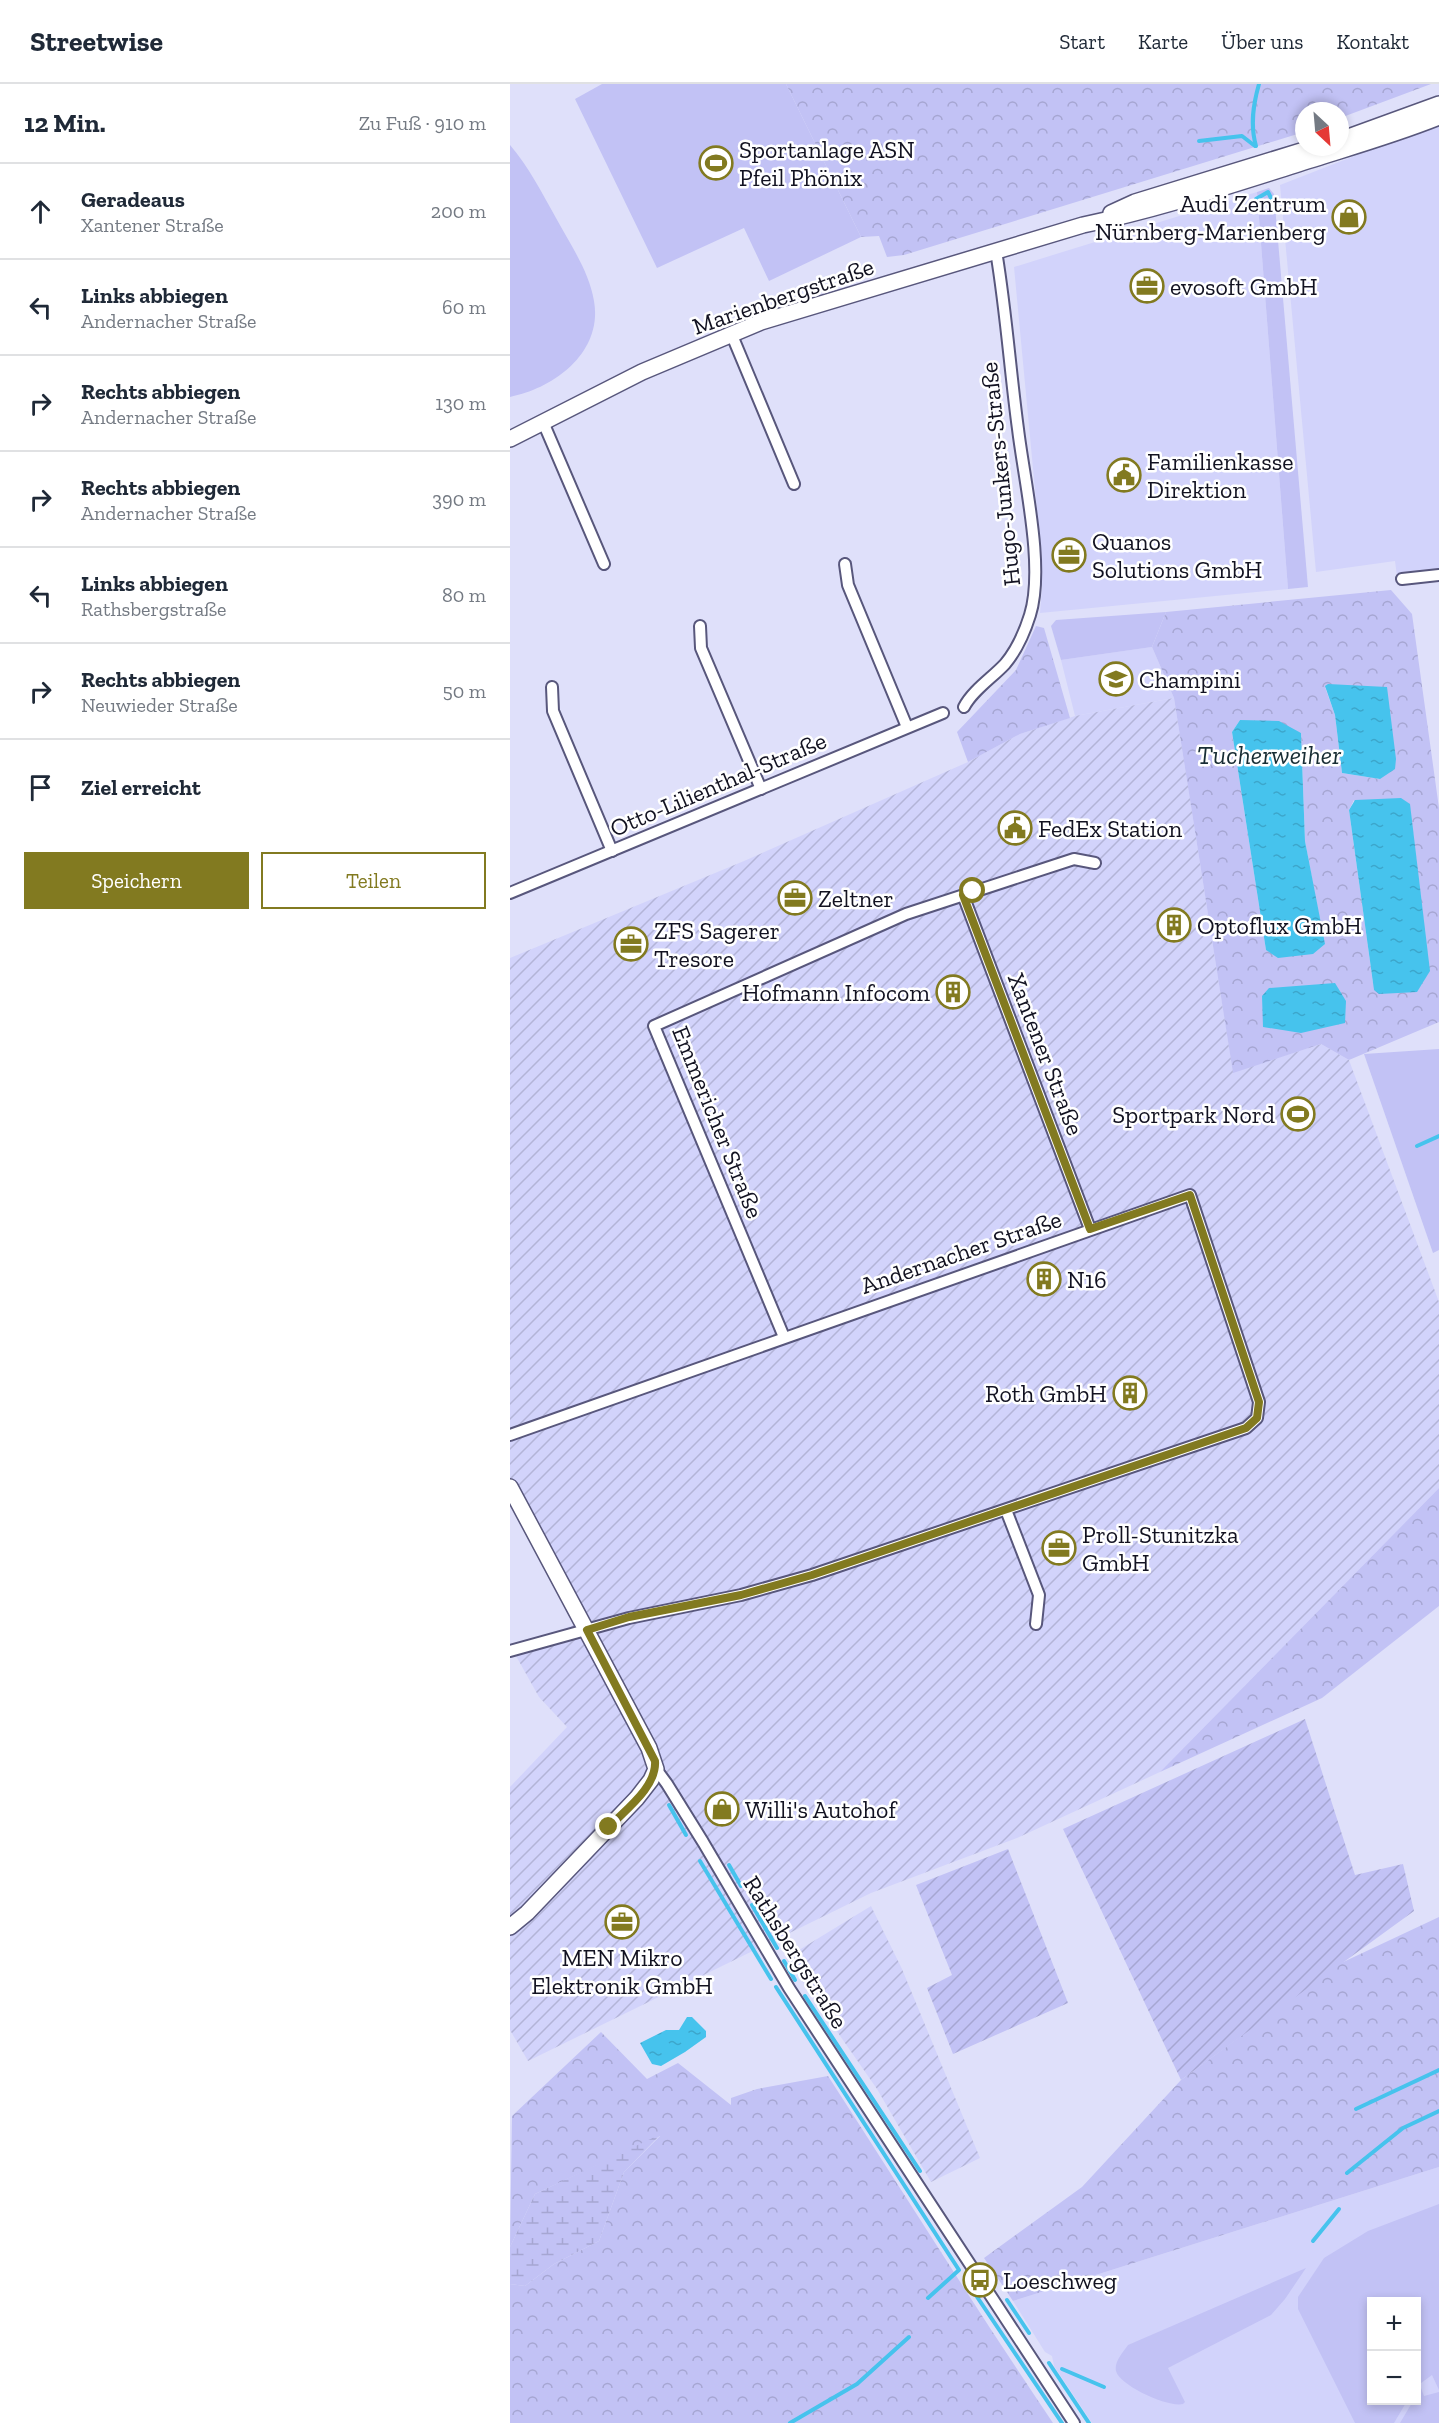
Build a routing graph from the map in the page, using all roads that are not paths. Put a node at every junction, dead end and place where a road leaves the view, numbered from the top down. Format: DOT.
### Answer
graph roads {
  1 [pos="1436,112"];
  2 [pos="1349,137"];
  3 [pos="1295,153"];
  4 [pos="1083,225"];
  5 [pos="996,252"];
  6 [pos="731,333"];
  7 [pos="543,422"];
  8 [pos="510,440"];
  9 [pos="794,484"];
  10 [pos="604,564"];
  11 [pos="845,564"];
  12 [pos="1439,575"];
  13 [pos="1402,579"];
  14 [pos="700,627"];
  15 [pos="552,687"];
  16 [pos="964,707"];
  17 [pos="943,713"];
  18 [pos="907,728"];
  19 [pos="761,789"];
  20 [pos="612,851"];
  21 [pos="1095,864"];
  22 [pos="510,894"];
  23 [pos="963,895"];
  24 [pos="1090,1229"];
  25 [pos="784,1337"];
  26 [pos="510,1435"];
  27 [pos="510,1487"];
  28 [pos="1006,1510"];
  29 [pos="1036,1624"];
  30 [pos="587,1630"];
  31 [pos="510,1651"];
  32 [pos="656,1769"];
  33 [pos="510,1927"];
  34 [pos="1074,2423"];
  1 -- 2 [label="main road, Marienbergstraße"];
  1 -- 4 [label="main road, Marienbergstraße"];
  3 -- 4 [label="main road, Marienbergstraße"];
  4 -- 5 [label="main road, Marienbergstraße"];
  5 -- 6 [label="main road, Marienbergstraße"];
  5 -- 16 [label="street, Hugo-Junkers-Straße"];
  6 -- 7 [label="main road, Marienbergstraße"];
  6 -- 9 [label="street"];
  7 -- 8 [label="main road, Marienbergstraße"];
  7 -- 10 [label="street"];
  11 -- 18 [label="street"];
  12 -- 13 [label="street"];
  14 -- 19 [label="street"];
  15 -- 20 [label="street"];
  17 -- 18 [label="street, Otto-Lilienthal-Straße"];
  18 -- 19 [label="street, Otto-Lilienthal-Straße"];
  19 -- 20 [label="street, Otto-Lilienthal-Straße"];
  20 -- 22 [label="street, Otto-Lilienthal-Straße"];
  21 -- 23 [label="street, Emmericher Straße"];
  23 -- 24 [label="street, Xantener Straße"];
  23 -- 25 [label="street, Emmericher Straße"];
  24 -- 25 [label="street, Andernacher Straße"];
  24 -- 28 [label="street, Andernacher Straße"];
  25 -- 26 [label="street, Andernacher Straße"];
  27 -- 30 [label="main road, Rathsbergstraße"];
  28 -- 29 [label="street"];
  28 -- 30 [label="street, Andernacher Straße"];
  30 -- 31 [label="street, Andernacher Straße"];
  30 -- 32 [label="main road, Rathsbergstraße"];
  32 -- 33 [label="main road"];
  32 -- 34 [label="street, Rathsbergstraße"];
}
